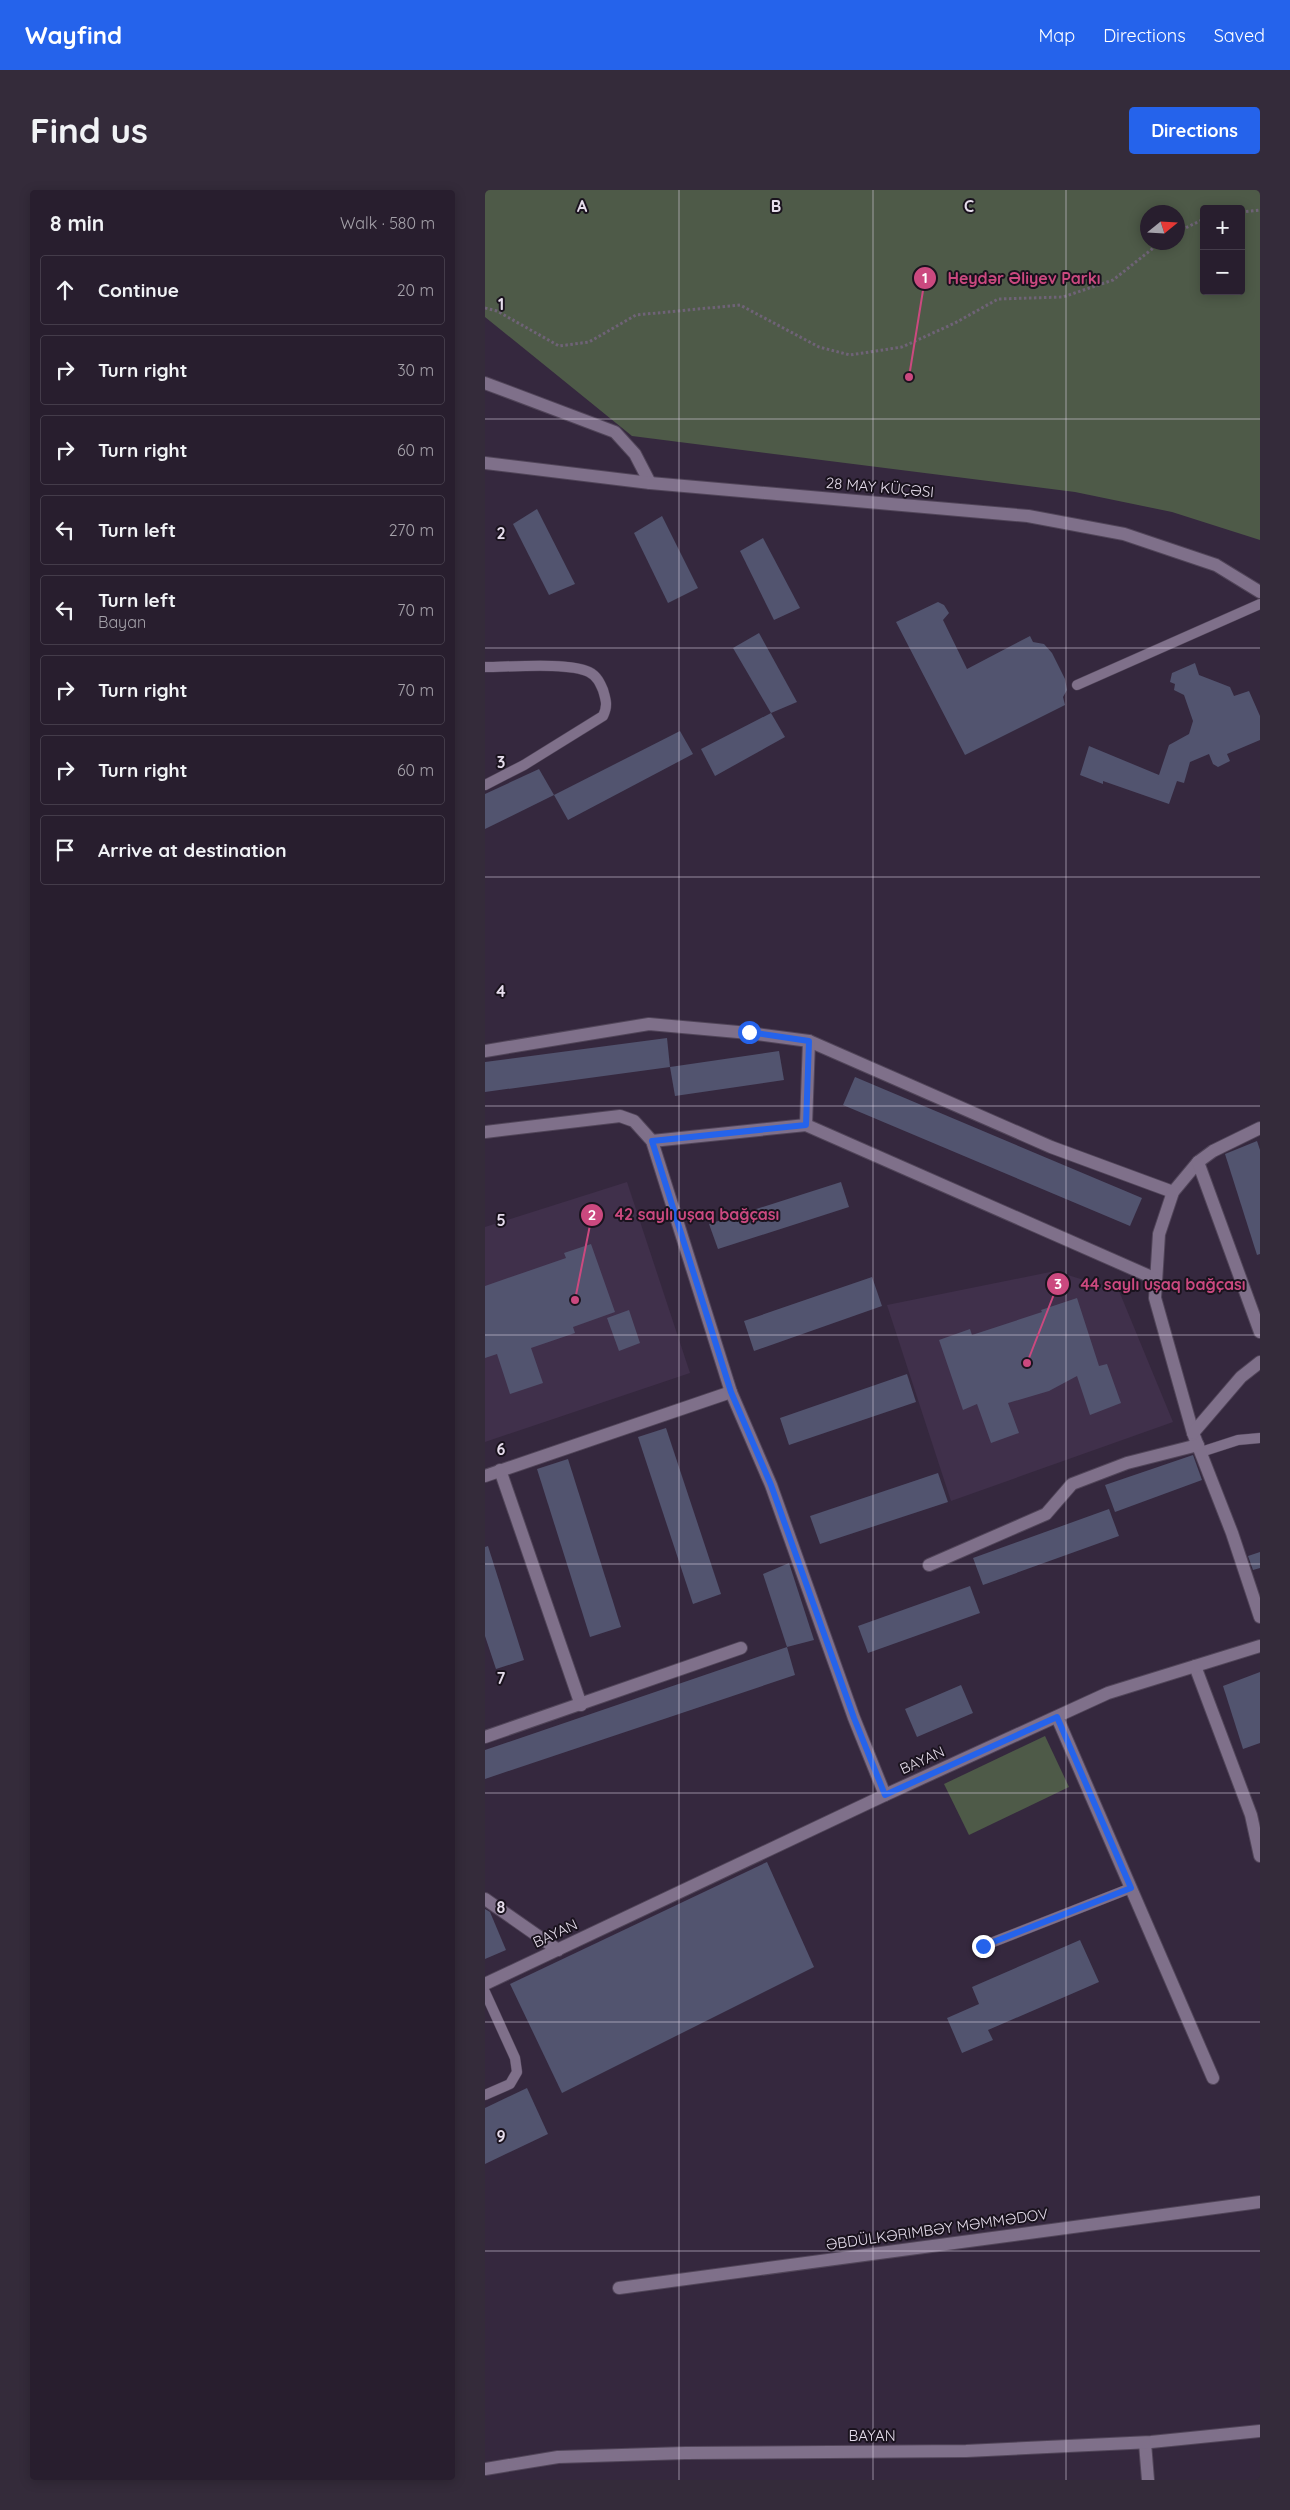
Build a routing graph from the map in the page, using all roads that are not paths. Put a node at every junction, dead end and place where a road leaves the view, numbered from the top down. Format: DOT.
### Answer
graph roads {
  1 [pos="485,383"];
  2 [pos="485,463"];
  3 [pos="650,483"];
  4 [pos="1260,592"];
  5 [pos="1260,604"];
  6 [pos="485,666"];
  7 [pos="1077,685"];
  8 [pos="485,785"];
  9 [pos="809,1041"];
  10 [pos="485,1051"];
  11 [pos="806,1125"];
  12 [pos="1260,1128"];
  13 [pos="485,1132"];
  14 [pos="652,1141"];
  15 [pos="1198,1162"];
  16 [pos="1173,1192"];
  17 [pos="1156,1278"];
  18 [pos="1260,1332"];
  19 [pos="1260,1362"];
  20 [pos="731,1392"];
  21 [pos="1260,1438"];
  22 [pos="1197,1444"];
  23 [pos="500,1470"];
  24 [pos="485,1476"];
  25 [pos="929,1565"];
  26 [pos="1260,1618"];
  27 [pos="1260,1646"];
  28 [pos="741,1648"];
  29 [pos="1195,1666"];
  30 [pos="581,1705"];
  31 [pos="1057,1717"];
  32 [pos="485,1737"];
  33 [pos="885,1795"];
  34 [pos="1260,1856"];
  35 [pos="1131,1888"];
  36 [pos="485,1899"];
  37 [pos="983,1946"];
  38 [pos="558,1950"];
  39 [pos="485,1984"];
  40 [pos="485,1992"];
  41 [pos="1213,2078"];
  42 [pos="485,2095"];
  43 [pos="1260,2202"];
  44 [pos="619,2288"];
  45 [pos="1260,2431"];
  46 [pos="1145,2443"];
  47 [pos="485,2468"];
  48 [pos="1148,2480"];
  1 -- 3 [label="street"];
  2 -- 3 [label="street, 28 MAY KÜÇƏSI"];
  3 -- 4 [label="street, 28 MAY KÜÇƏSI"];
  5 -- 7 [label="lane"];
  6 -- 8 [label="lane"];
  9 -- 10 [label="street"];
  9 -- 11 [label="street"];
  9 -- 16 [label="street"];
  11 -- 14 [label="street"];
  11 -- 17 [label="street"];
  12 -- 15 [label="street"];
  13 -- 14 [label="street"];
  14 -- 20 [label="street"];
  15 -- 16 [label="street"];
  15 -- 18 [label="street"];
  16 -- 17 [label="street"];
  17 -- 22 [label="street"];
  19 -- 22 [label="street"];
  20 -- 23 [label="street"];
  20 -- 33 [label="street"];
  21 -- 22 [label="lane"];
  22 -- 25 [label="street"];
  22 -- 26 [label="street"];
  23 -- 24 [label="street"];
  23 -- 30 [label="street"];
  27 -- 29 [label="street, BAYAN"];
  28 -- 30 [label="street"];
  29 -- 31 [label="street, BAYAN"];
  29 -- 34 [label="street"];
  30 -- 32 [label="street"];
  31 -- 33 [label="street, BAYAN"];
  31 -- 35 [label="street"];
  33 -- 38 [label="street, BAYAN"];
  35 -- 37 [label="lane"];
  35 -- 41 [label="street"];
  36 -- 38 [label="street"];
  38 -- 39 [label="street, BAYAN"];
  40 -- 42 [label="lane"];
  43 -- 44 [label="street, ƏBDÜLKƏRIMBƏY MƏMMƏDOV"];
  45 -- 46 [label="street, BAYAN"];
  46 -- 47 [label="street, BAYAN"];
  46 -- 48 [label="street"];
}
